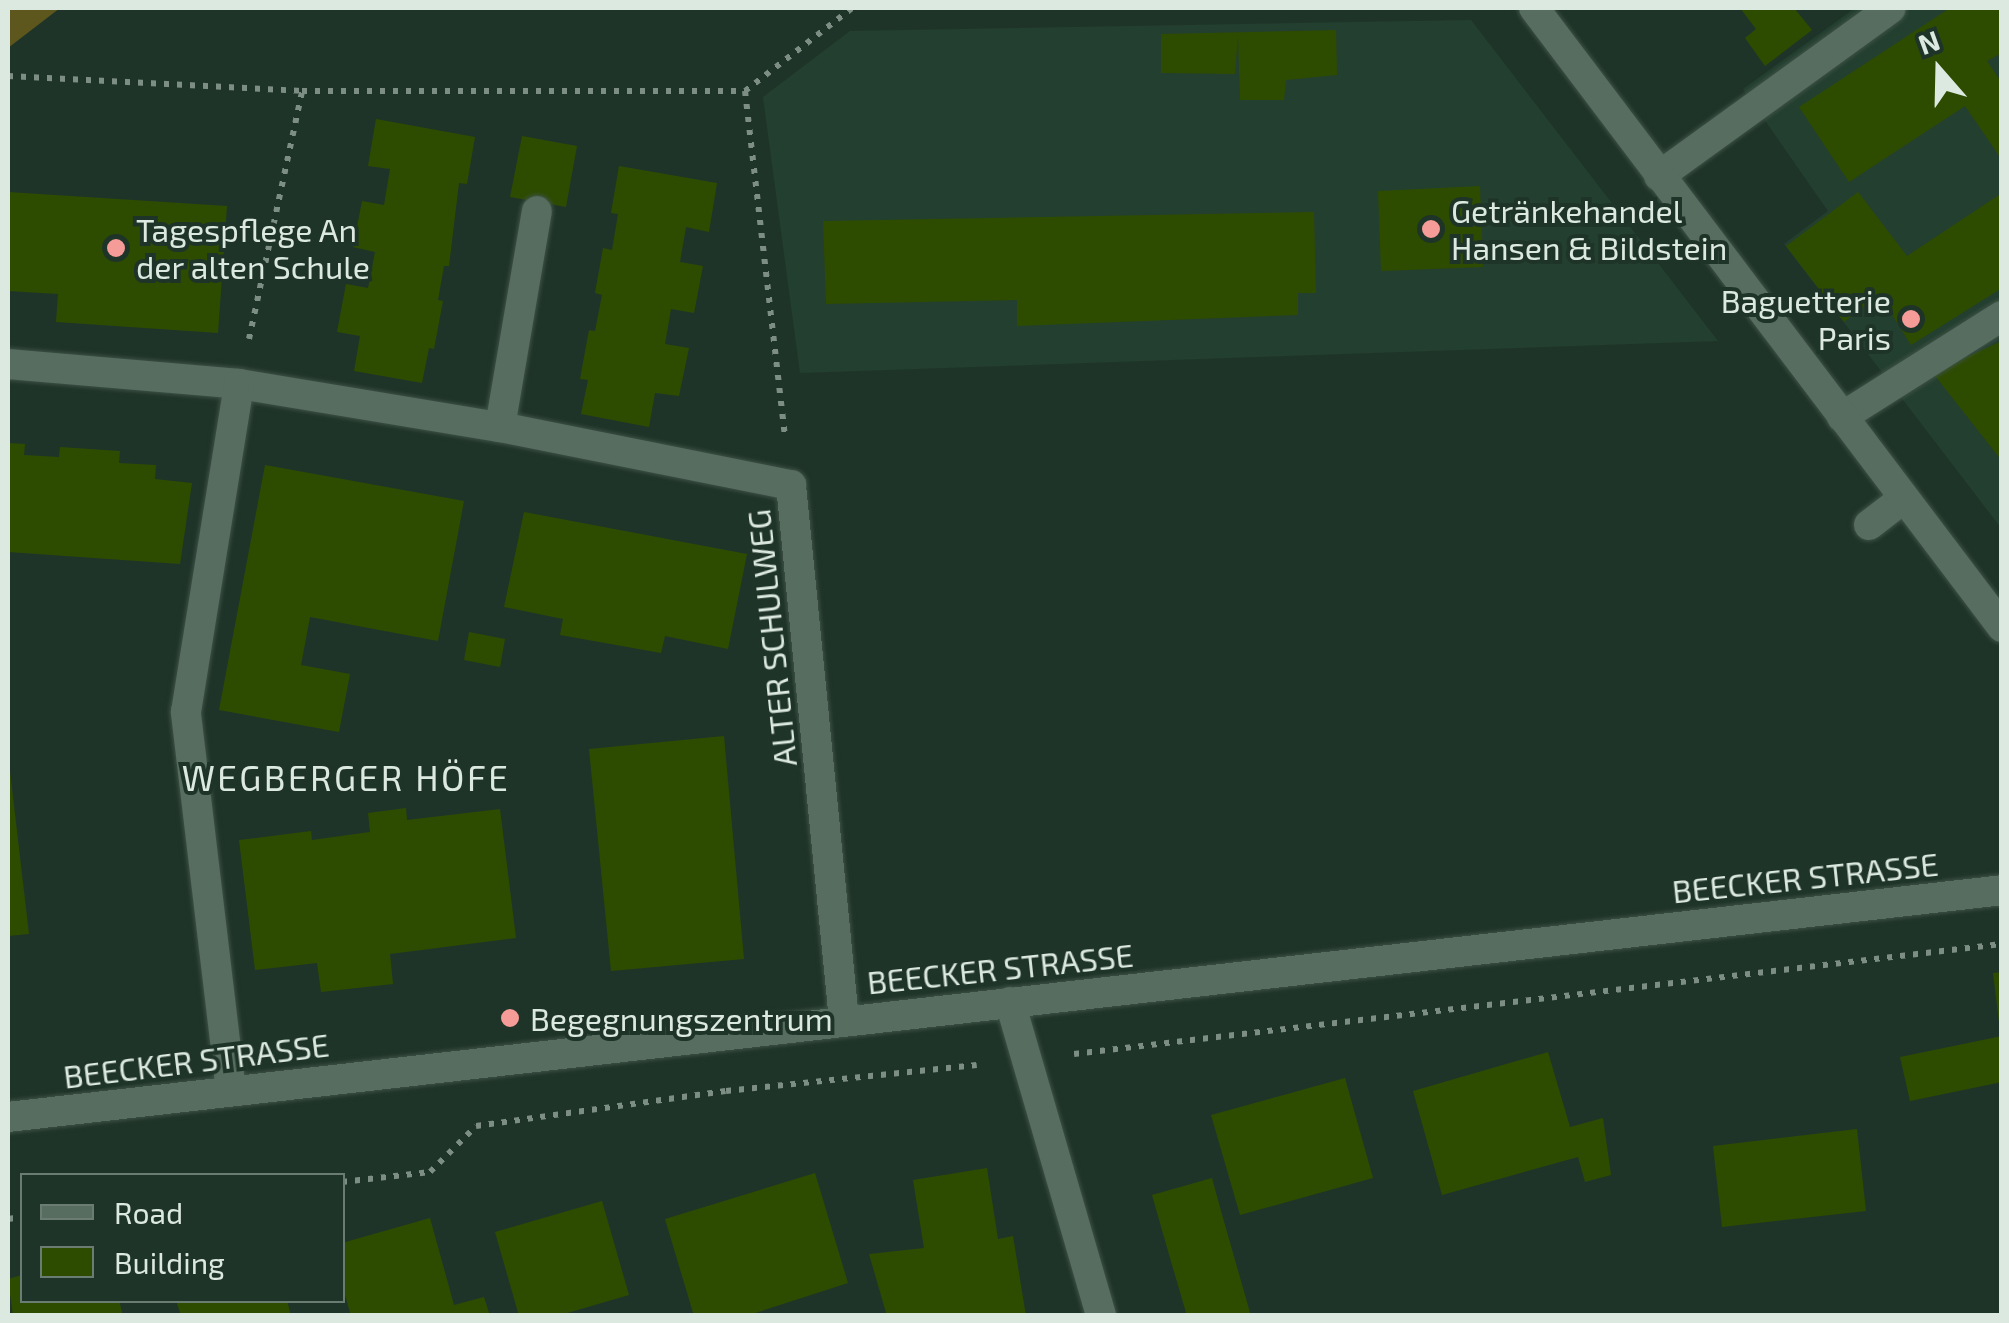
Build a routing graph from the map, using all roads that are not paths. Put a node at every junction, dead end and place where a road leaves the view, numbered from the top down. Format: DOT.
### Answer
graph roads {
  1 [pos="1534,8"];
  2 [pos="1891,8"];
  3 [pos="1659,176"];
  4 [pos="536,211"];
  5 [pos="2002,316"];
  6 [pos="8,364"];
  7 [pos="239,384"];
  8 [pos="1842,417"];
  9 [pos="500,427"];
  10 [pos="1904,498"];
  11 [pos="1870,526"];
  12 [pos="2002,627"];
  13 [pos="2002,890"];
  14 [pos="1010,1002"];
  15 [pos="844,1020"];
  16 [pos="231,1091"];
  17 [pos="8,1117"];
  18 [pos="1101,1316"];
  1 -- 3 [label="street"];
  2 -- 3 [label="street"];
  3 -- 8 [label="street"];
  4 -- 9 [label="street"];
  5 -- 8 [label="street"];
  6 -- 7 [label="street, ALTER SCHULWEG"];
  7 -- 9 [label="street, ALTER SCHULWEG"];
  7 -- 16 [label="street"];
  8 -- 10 [label="street"];
  9 -- 15 [label="street, ALTER SCHULWEG"];
  10 -- 11 [label="street"];
  10 -- 12 [label="street"];
  13 -- 14 [label="street, BEECKER STRASSE"];
  14 -- 15 [label="street, BEECKER STRASSE"];
  14 -- 18 [label="street"];
  15 -- 16 [label="street, BEECKER STRASSE"];
  16 -- 17 [label="street, BEECKER STRASSE"];
}
